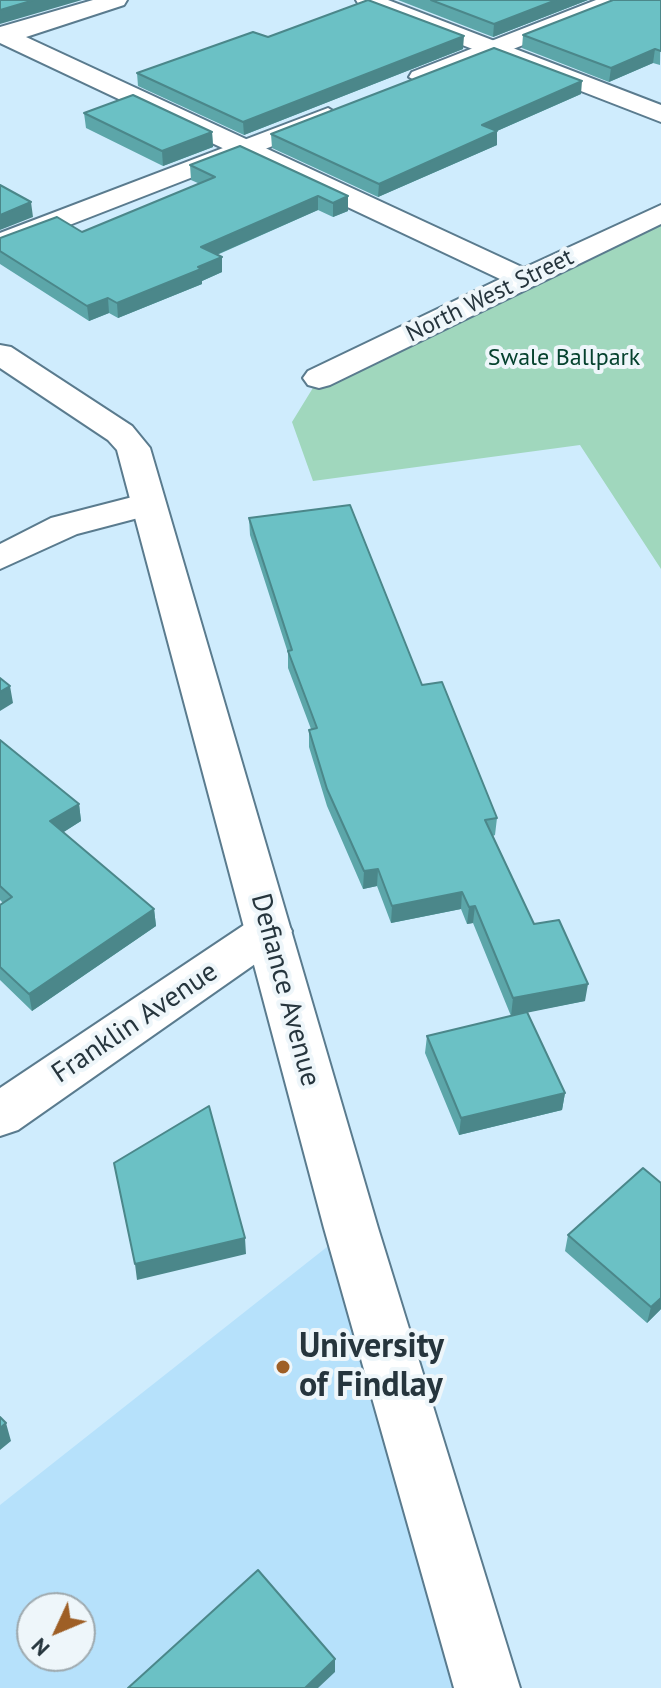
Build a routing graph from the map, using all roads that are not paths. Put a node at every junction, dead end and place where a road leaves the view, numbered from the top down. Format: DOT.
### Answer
graph roads {
  1 [pos="116,0"];
  2 [pos="367,0"];
  3 [pos="616,0"];
  4 [pos="2,35"];
  5 [pos="491,48"];
  6 [pos="405,84"];
  7 [pos="348,108"];
  8 [pos="661,114"];
  9 [pos="243,149"];
  10 [pos="661,213"];
  11 [pos="0,243"];
  12 [pos="524,279"];
  13 [pos="0,354"];
  14 [pos="319,378"];
  15 [pos="148,504"];
  16 [pos="0,558"];
  17 [pos="269,931"];
  18 [pos="0,1115"];
  19 [pos="487,1688"];
  1 -- 4 [label="street"];
  2 -- 5 [label="street"];
  3 -- 5 [label="street"];
  4 -- 9 [label="street"];
  5 -- 6 [label="street"];
  5 -- 8 [label="street"];
  7 -- 9 [label="street"];
  9 -- 11 [label="street"];
  9 -- 12 [label="street"];
  10 -- 12 [label="street, North West Street"];
  12 -- 14 [label="street, North West Street"];
  13 -- 15 [label="street, Defiance Avenue"];
  15 -- 16 [label="street"];
  15 -- 17 [label="street, Defiance Avenue"];
  17 -- 18 [label="street, Franklin Avenue"];
  17 -- 19 [label="street, Defiance Avenue"];
}
